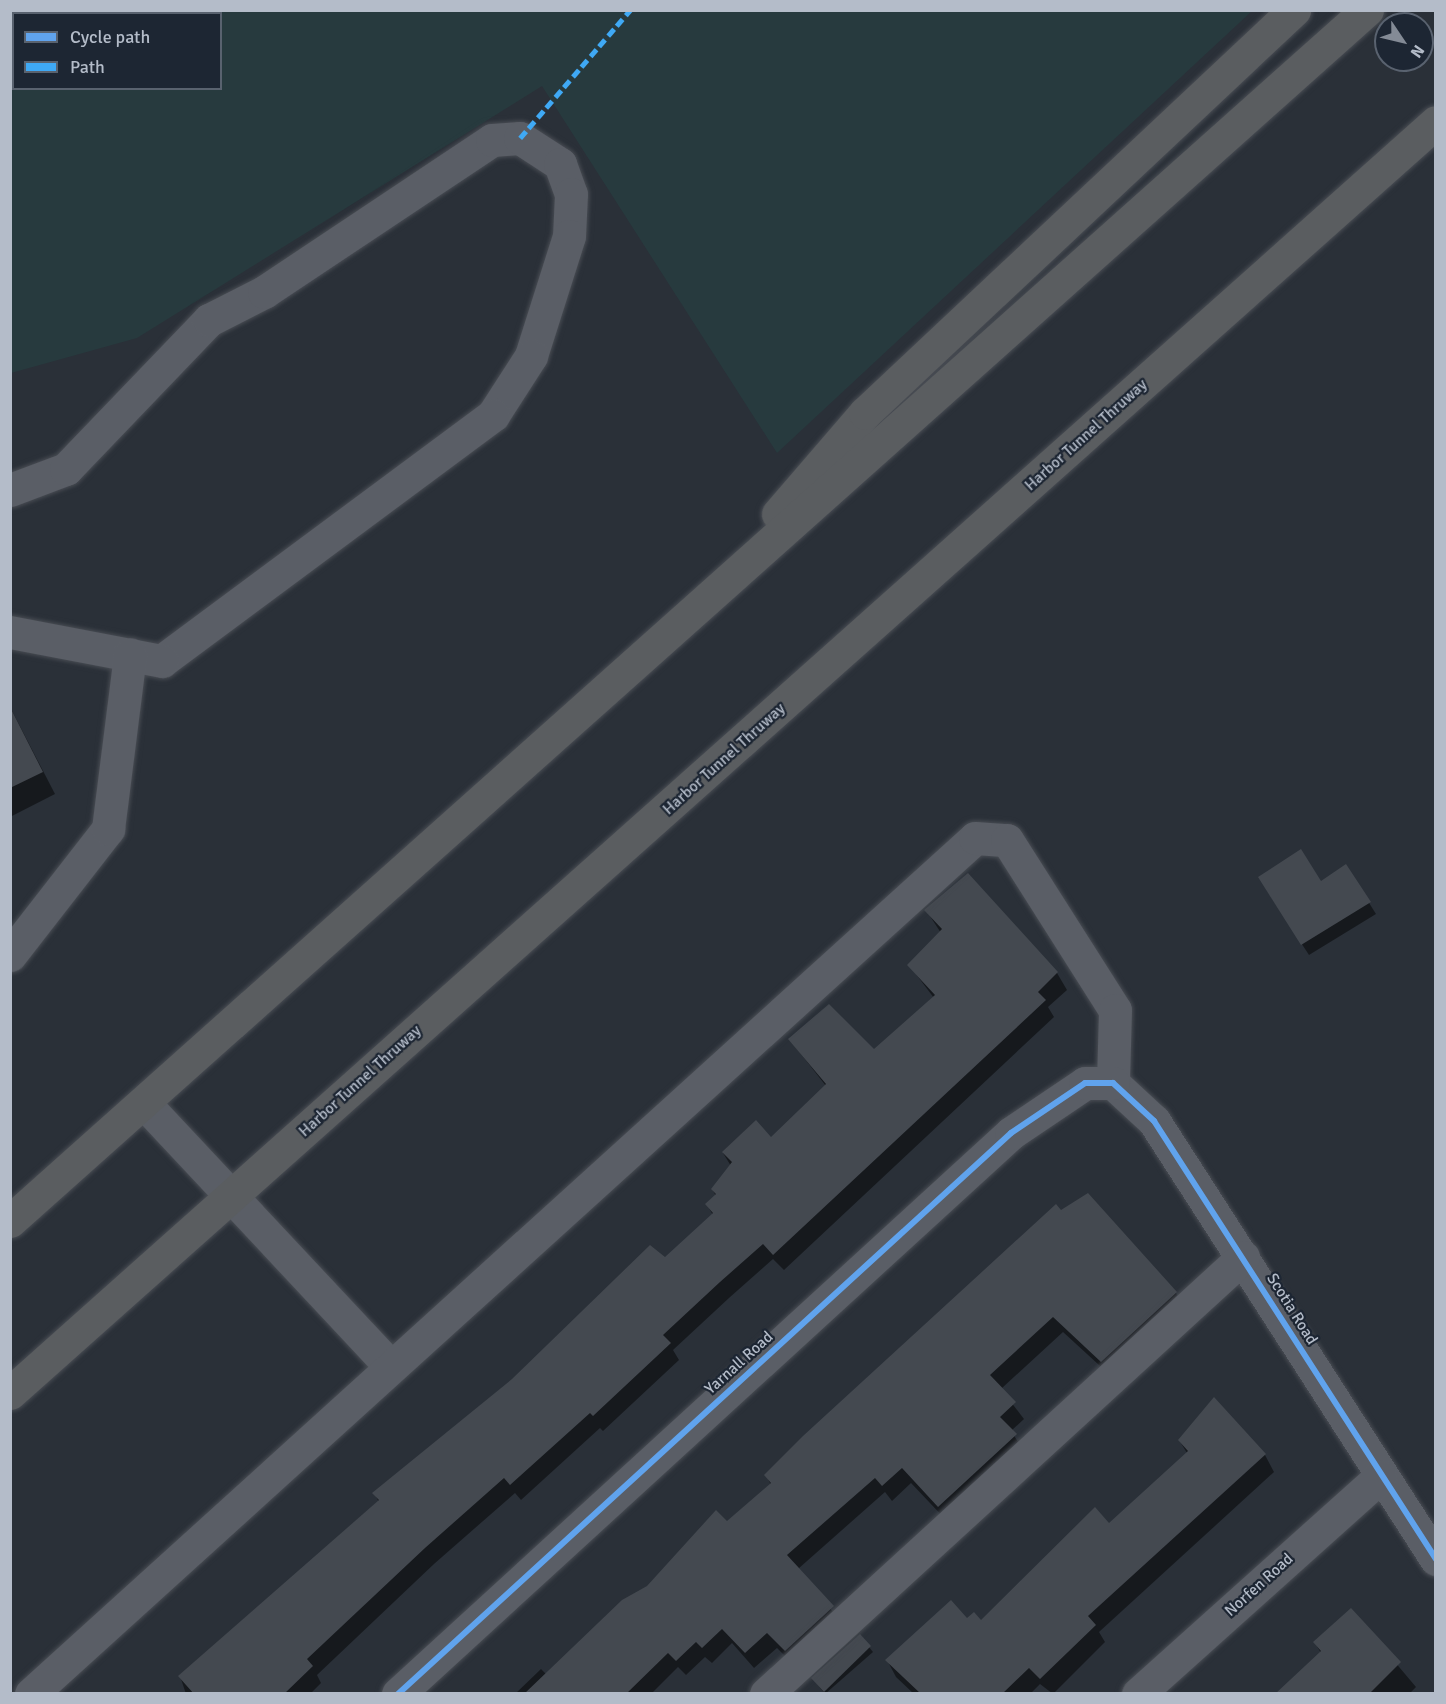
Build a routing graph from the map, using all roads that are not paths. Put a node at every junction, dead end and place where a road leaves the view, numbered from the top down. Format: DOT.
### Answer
graph roads {
  1 [pos="1294,10"];
  2 [pos="1367,10"];
  3 [pos="1436,122"];
  4 [pos="10,490"];
  5 [pos="690,615"];
  6 [pos="10,632"];
  7 [pos="130,654"];
  8 [pos="10,955"];
  9 [pos="1113,1083"];
  10 [pos="144,1103"];
  11 [pos="230,1197"];
  12 [pos="10,1221"];
  13 [pos="1243,1257"];
  14 [pos="390,1366"];
  15 [pos="10,1393"];
  16 [pos="1380,1477"];
  17 [pos="1436,1559"];
  18 [pos="31,1694"];
  19 [pos="398,1694"];
  20 [pos="766,1694"];
  21 [pos="1138,1694"];
  1 -- 5 [label="highway"];
  2 -- 5 [label="highway"];
  3 -- 11 [label="highway, Harbor Tunnel Thruway"];
  4 -- 7 [label="street"];
  5 -- 10 [label="highway"];
  6 -- 7 [label="street"];
  7 -- 8 [label="street"];
  9 -- 13 [label="street, Scotia Road"];
  9 -- 14 [label="street"];
  9 -- 19 [label="street, Yarnall Road"];
  10 -- 11 [label="street"];
  10 -- 12 [label="highway"];
  11 -- 14 [label="street"];
  11 -- 15 [label="highway, Harbor Tunnel Thruway"];
  13 -- 16 [label="street, Scotia Road"];
  13 -- 20 [label="street"];
  14 -- 18 [label="street"];
  16 -- 17 [label="street, Scotia Road"];
  16 -- 21 [label="street, Norfen Road"];
}
